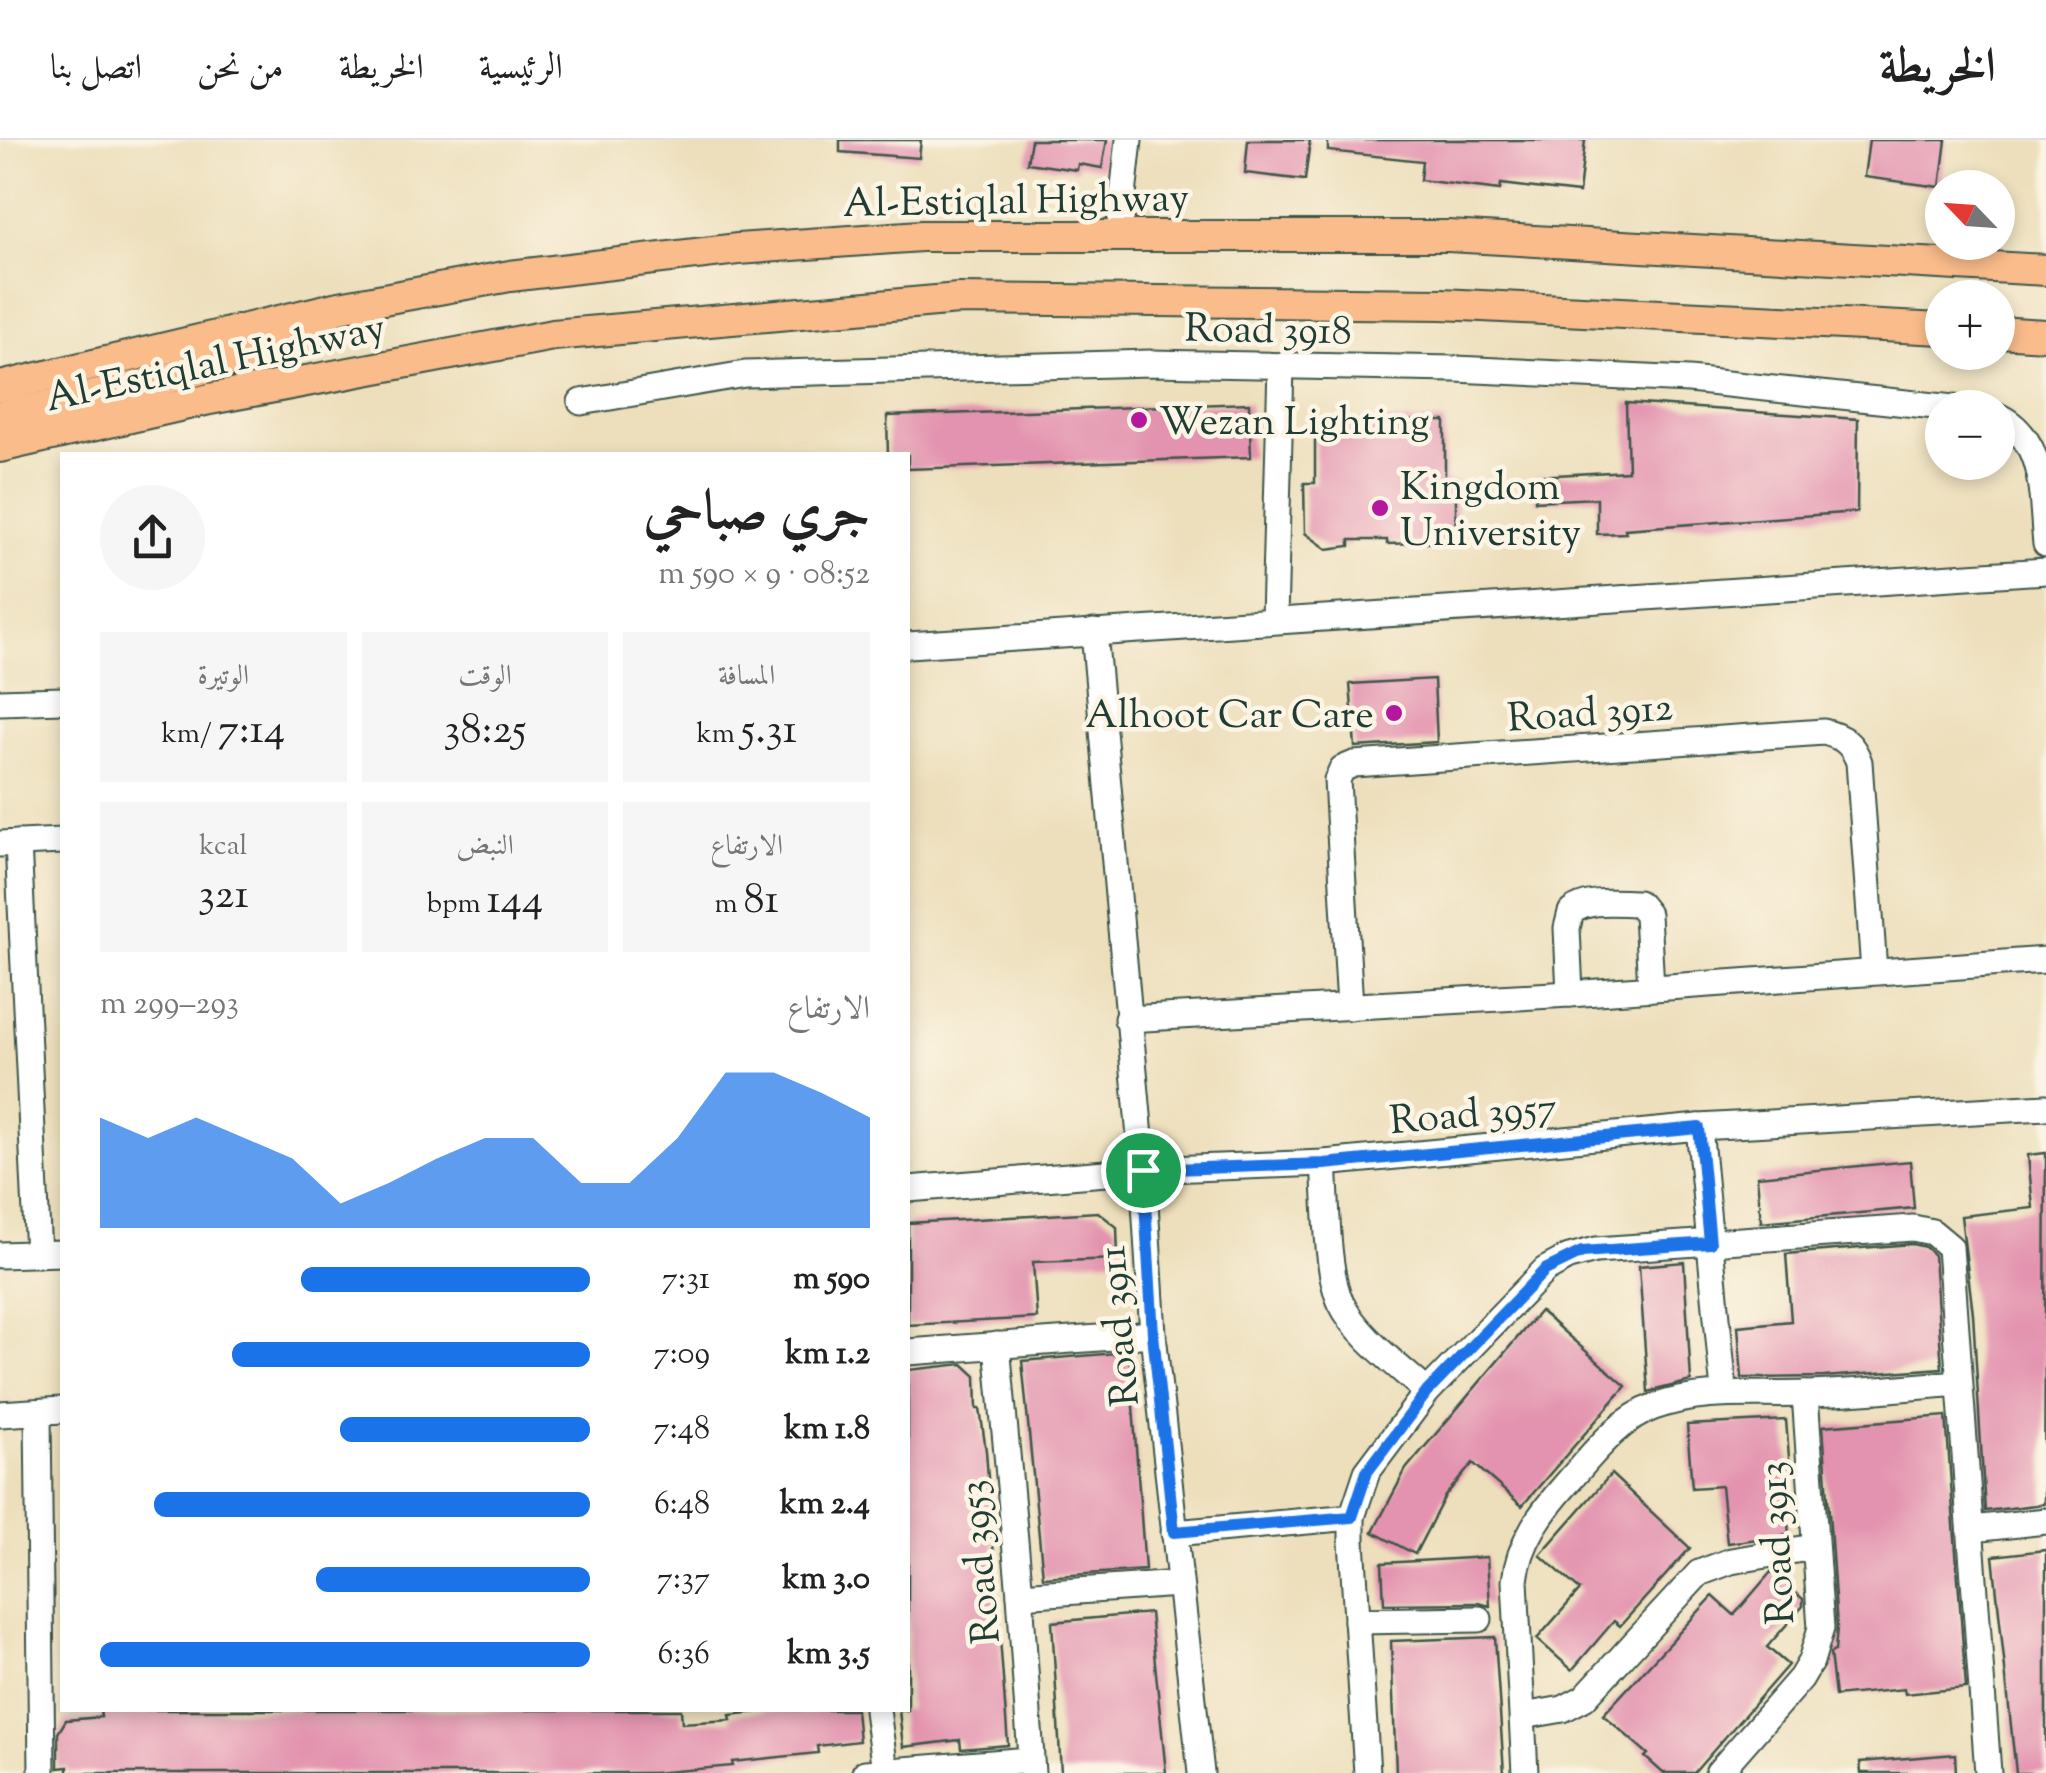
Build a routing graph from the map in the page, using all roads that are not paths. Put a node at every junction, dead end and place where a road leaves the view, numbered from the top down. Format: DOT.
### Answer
graph roads {
  1 [pos="1129,140"];
  2 [pos="1119,234"];
  3 [pos="2046,270"];
  4 [pos="334,308"];
  5 [pos="1925,329"];
  6 [pos="2015,333"];
  7 [pos="2046,335"];
  8 [pos="1281,366"];
  9 [pos="0,369"];
  10 [pos="47,377"];
  11 [pos="0,387"];
  12 [pos="582,402"];
  13 [pos="1925,405"];
  14 [pos="0,417"];
  15 [pos="2015,425"];
  16 [pos="0,447"];
  17 [pos="2046,544"];
  18 [pos="2046,571"];
  19 [pos="1274,619"];
  20 [pos="1094,632"];
  21 [pos="910,646"];
  22 [pos="60,700"];
  23 [pos="0,702"];
  24 [pos="60,841"];
  25 [pos="9,843"];
  26 [pos="2046,960"];
  27 [pos="1874,971"];
  28 [pos="1651,988"];
  29 [pos="1570,994"];
  30 [pos="1350,1006"];
  31 [pos="1127,1019"];
  32 [pos="2046,1108"];
  33 [pos="1699,1128"];
  34 [pos="1324,1164"];
  35 [pos="1143,1170"];
  36 [pos="910,1189"];
  37 [pos="1710,1243"];
  38 [pos="50,1253"];
  39 [pos="0,1255"];
  40 [pos="1153,1334"];
  41 [pos="996,1345"];
  42 [pos="910,1352"];
  43 [pos="1959,1384"];
  44 [pos="1427,1392"];
  45 [pos="1724,1392"];
  46 [pos="1805,1394"];
  47 [pos="50,1411"];
  48 [pos="0,1414"];
  49 [pos="1352,1517"];
  50 [pos="2046,1521"];
  51 [pos="1972,1529"];
  52 [pos="1174,1532"];
  53 [pos="52,1546"];
  54 [pos="1814,1547"];
  55 [pos="1180,1584"];
  56 [pos="1020,1596"];
  57 [pos="1479,1619"];
  58 [pos="1358,1621"];
  59 [pos="52,1698"];
  60 [pos="877,1712"];
  61 [pos="1523,1716"];
  62 [pos="1031,1766"];
  63 [pos="875,1772"];
  64 [pos="1721,1772"];
  65 [pos="42,1773"];
  66 [pos="1201,1773"];
  67 [pos="1367,1773"];
  68 [pos="1524,1773"];
  69 [pos="1988,1773"];
  1 -- 2 [label="street"];
  2 -- 3 [label="main road, Al-Estiqlal Highway"];
  2 -- 4 [label="main road, Al-Estiqlal Highway"];
  4 -- 10 [label="main road, Al-Estiqlal Highway"];
  4 -- 14 [label="main road"];
  5 -- 16 [label="main road, Al-Estiqlal Highway"];
  6 -- 7 [label="main road"];
  8 -- 12 [label="street, Road 3918"];
  8 -- 13 [label="street, Road 3918"];
  8 -- 19 [label="street"];
  9 -- 10 [label="main road"];
  10 -- 11 [label="main road, Al-Estiqlal Highway"];
  15 -- 17 [label="street"];
  18 -- 19 [label="street"];
  19 -- 20 [label="street"];
  20 -- 21 [label="street"];
  20 -- 31 [label="street, Road 3911"];
  22 -- 23 [label="street"];
  24 -- 25 [label="street"];
  25 -- 38 [label="street"];
  26 -- 27 [label="street"];
  27 -- 28 [label="street"];
  27 -- 30 [label="street, Road 3912"];
  28 -- 29 [label="street"];
  28 -- 29 [label="street"];
  29 -- 30 [label="street"];
  30 -- 31 [label="street"];
  31 -- 35 [label="street, Road 3911"];
  32 -- 33 [label="street, Road 3957"];
  33 -- 34 [label="street, Road 3957"];
  33 -- 37 [label="street"];
  34 -- 35 [label="street, Road 3957"];
  34 -- 44 [label="street"];
  35 -- 36 [label="street, Road 3957"];
  35 -- 40 [label="street, Road 3911"];
  37 -- 43 [label="street"];
  37 -- 44 [label="street"];
  37 -- 45 [label="street"];
  38 -- 39 [label="street"];
  40 -- 41 [label="street"];
  40 -- 52 [label="street, Road 3911"];
  41 -- 42 [label="street"];
  41 -- 56 [label="street, Road 3953"];
  43 -- 46 [label="street"];
  43 -- 51 [label="street"];
  44 -- 49 [label="street"];
  45 -- 46 [label="street"];
  45 -- 61 [label="street"];
  46 -- 54 [label="street, Road 3913"];
  47 -- 48 [label="street"];
  47 -- 53 [label="street"];
  49 -- 52 [label="street"];
  49 -- 58 [label="street"];
  50 -- 51 [label="street"];
  51 -- 69 [label="street"];
  52 -- 55 [label="street, Road 3911"];
  53 -- 59 [label="street"];
  54 -- 61 [label="street"];
  54 -- 64 [label="street, Road 3913"];
  55 -- 56 [label="street"];
  55 -- 66 [label="street, Road 3911"];
  56 -- 62 [label="street, Road 3953"];
  57 -- 58 [label="street"];
  58 -- 67 [label="street"];
  59 -- 65 [label="street"];
  60 -- 63 [label="street"];
  61 -- 68 [label="street"];
  62 -- 63 [label="street"];
}
